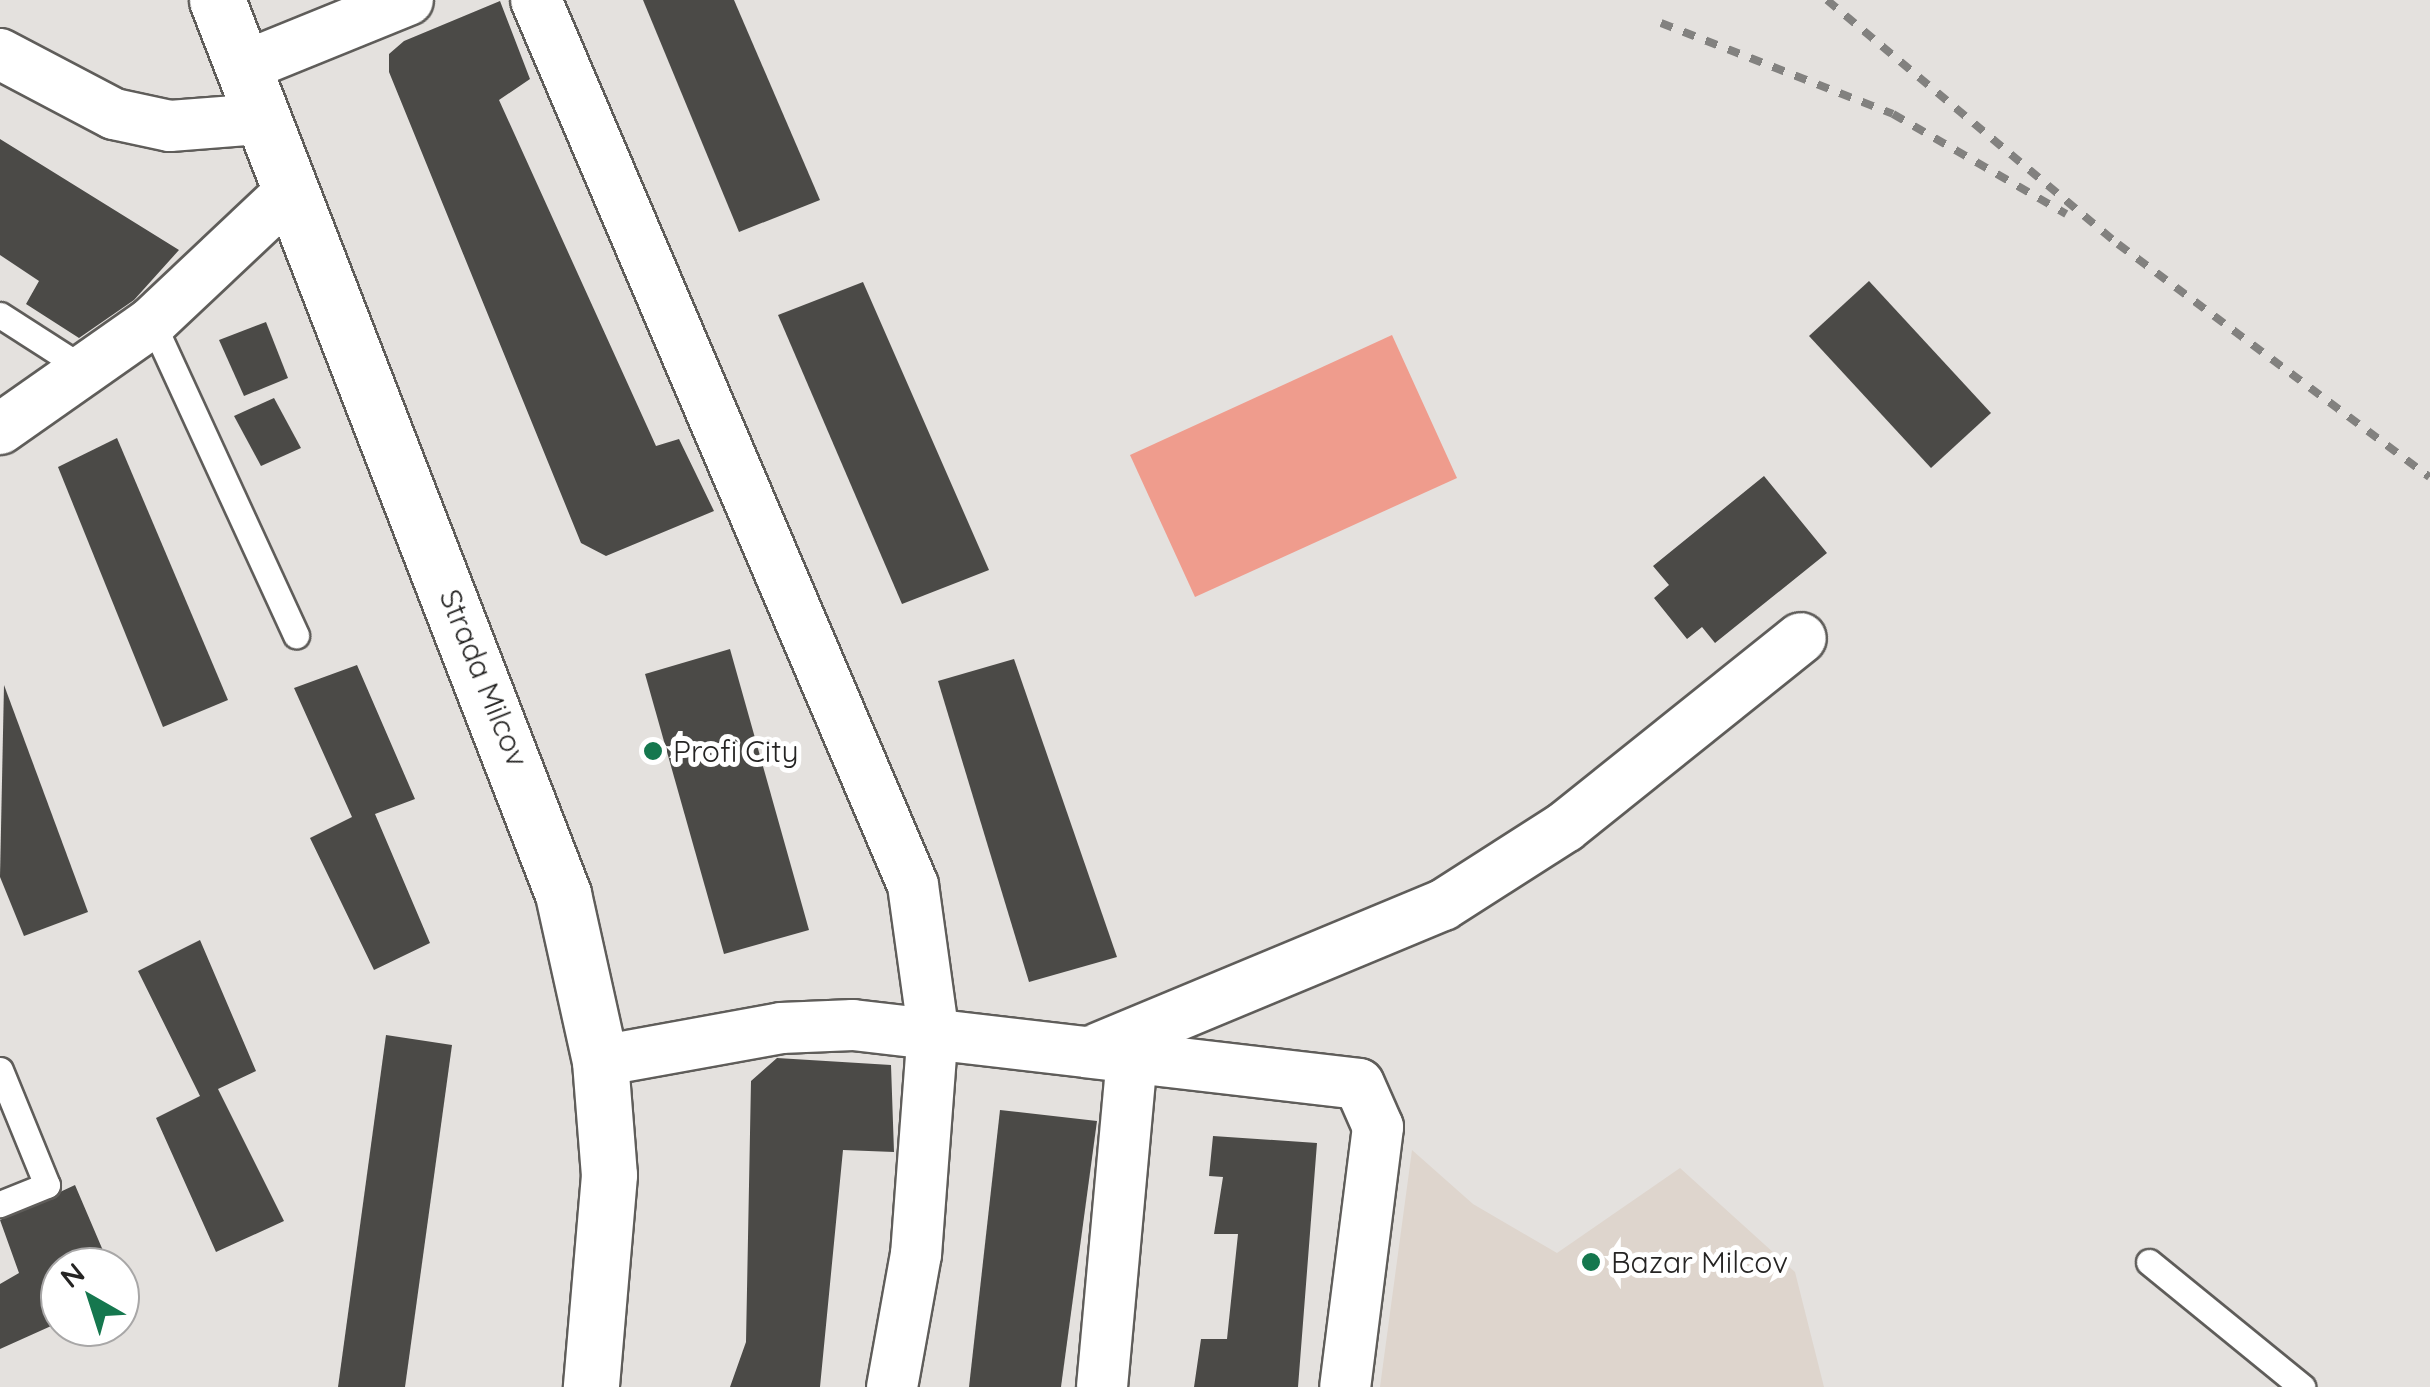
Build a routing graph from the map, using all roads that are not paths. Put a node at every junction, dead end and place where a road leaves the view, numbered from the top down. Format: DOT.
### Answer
graph roads {
  1 [pos="217,0"];
  2 [pos="408,0"];
  3 [pos="536,0"];
  4 [pos="0,54"];
  5 [pos="243,68"];
  6 [pos="262,119"];
  7 [pos="290,192"];
  8 [pos="0,315"];
  9 [pos="152,322"];
  10 [pos="84,369"];
  11 [pos="0,429"];
  12 [pos="296,635"];
  13 [pos="1800,638"];
  14 [pos="932,1029"];
  15 [pos="1113,1052"];
  16 [pos="600,1061"];
  17 [pos="0,1070"];
  18 [pos="0,1204"];
  19 [pos="2149,1262"];
  20 [pos="591,1387"];
  21 [pos="892,1387"];
  22 [pos="1102,1387"];
  23 [pos="1345,1387"];
  24 [pos="2302,1387"];
  1 -- 5 [label="main road, Strada Milcov"];
  2 -- 5 [label="street"];
  3 -- 14 [label="street"];
  4 -- 6 [label="street"];
  5 -- 6 [label="main road, Strada Milcov"];
  6 -- 7 [label="main road, Strada Milcov"];
  7 -- 9 [label="street"];
  7 -- 16 [label="main road, Strada Milcov"];
  8 -- 10 [label="lane"];
  9 -- 10 [label="street"];
  9 -- 12 [label="lane"];
  10 -- 11 [label="street"];
  13 -- 15 [label="street"];
  14 -- 15 [label="street"];
  14 -- 16 [label="street"];
  14 -- 21 [label="street"];
  15 -- 22 [label="street"];
  15 -- 23 [label="street"];
  16 -- 20 [label="main road, Strada Milcov"];
  17 -- 18 [label="lane"];
  19 -- 24 [label="lane"];
}
